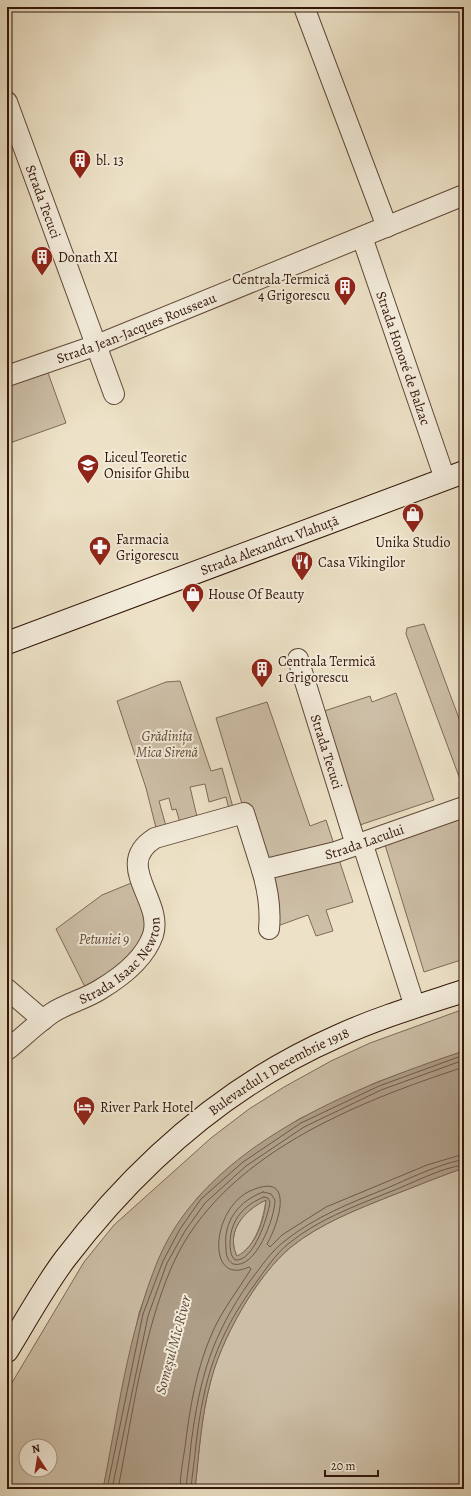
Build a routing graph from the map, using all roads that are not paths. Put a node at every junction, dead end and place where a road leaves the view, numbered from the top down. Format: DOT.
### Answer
graph roads {
  1 [pos="304,7"];
  2 [pos="7,102"];
  3 [pos="464,195"];
  4 [pos="387,227"];
  5 [pos="362,237"];
  6 [pos="97,345"];
  7 [pos="7,376"];
  8 [pos="114,394"];
  9 [pos="455,475"];
  10 [pos="7,643"];
  11 [pos="298,659"];
  12 [pos="464,807"];
  13 [pos="359,844"];
  14 [pos="262,870"];
  15 [pos="269,929"];
  16 [pos="7,989"];
  17 [pos="464,991"];
  18 [pos="416,1007"];
  19 [pos="43,1020"];
  20 [pos="7,1050"];
  21 [pos="10,1339"];
  1 -- 4 [label="street"];
  2 -- 6 [label="street, Strada Tecuci"];
  3 -- 4 [label="street, Strada Jean-Jacques Rousseau"];
  4 -- 5 [label="street, Strada Jean-Jacques Rousseau"];
  5 -- 6 [label="street, Strada Jean-Jacques Rousseau"];
  5 -- 9 [label="street, Strada Honoré de Balzac"];
  6 -- 7 [label="street, Strada Jean-Jacques Rousseau"];
  6 -- 8 [label="street"];
  9 -- 10 [label="main road, Strada Alexandru Vlahuță"];
  11 -- 13 [label="street, Strada Tecuci"];
  12 -- 13 [label="street, Strada Lacului"];
  13 -- 14 [label="street, Strada Lacului"];
  13 -- 18 [label="street, Strada Tecuci"];
  14 -- 15 [label="street"];
  14 -- 19 [label="street, Strada Isaac Newton"];
  16 -- 19 [label="street"];
  17 -- 18 [label="main road, Bulevardul 1 Decembrie 1918"];
  18 -- 21 [label="main road, Bulevardul 1 Decembrie 1918"];
  19 -- 20 [label="street, Strada Isaac Newton"];
}
